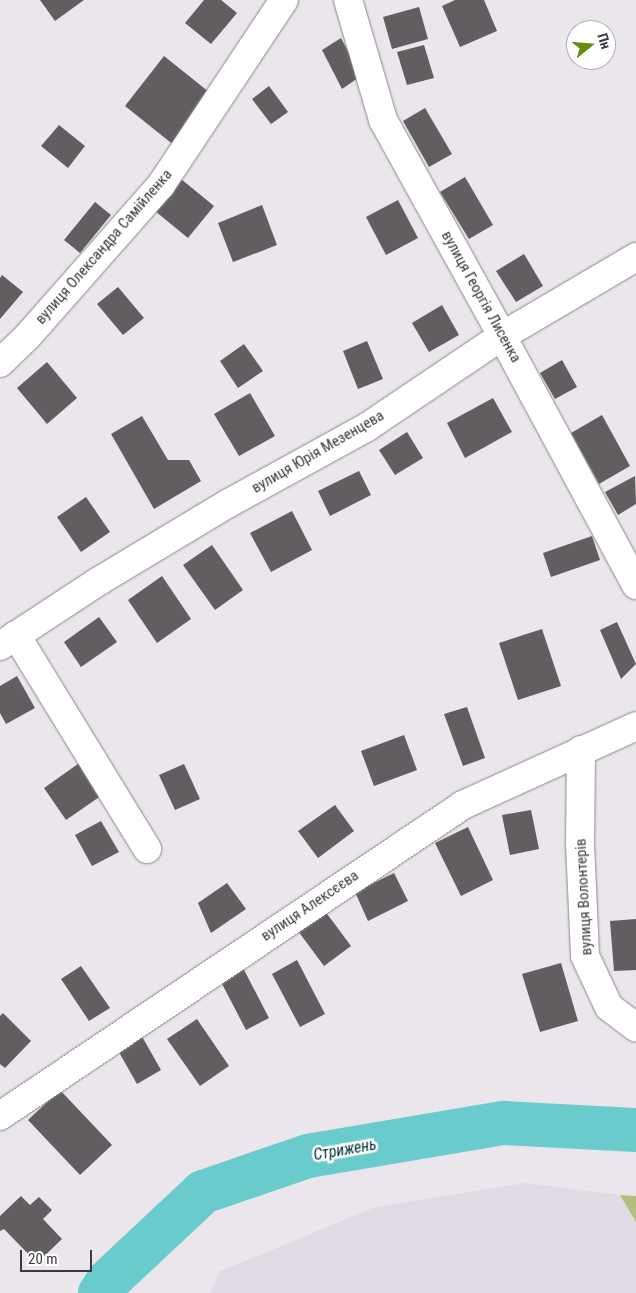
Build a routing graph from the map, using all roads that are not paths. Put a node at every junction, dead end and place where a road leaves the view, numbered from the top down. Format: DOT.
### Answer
graph roads {
  1 [pos="284,0"];
  2 [pos="348,0"];
  3 [pos="636,257"];
  4 [pos="502,336"];
  5 [pos="0,364"];
  6 [pos="636,585"];
  7 [pos="8,641"];
  8 [pos="636,726"];
  9 [pos="581,750"];
  10 [pos="147,849"];
  11 [pos="636,1027"];
  12 [pos="0,1116"];
  1 -- 5 [label="street, вулиця Олександра Самійленка"];
  2 -- 4 [label="street, вулиця Георгія Лисенка"];
  3 -- 4 [label="street, вулиця Юрія Мезенцева"];
  4 -- 6 [label="street, вулиця Георгія Лисенка"];
  4 -- 7 [label="street, вулиця Юрія Мезенцева"];
  7 -- 10 [label="street"];
  8 -- 9 [label="street, вулиця Алексєєва"];
  9 -- 11 [label="street, вулиця Волонтерів"];
  9 -- 12 [label="street, вулиця Алексєєва"];
}
